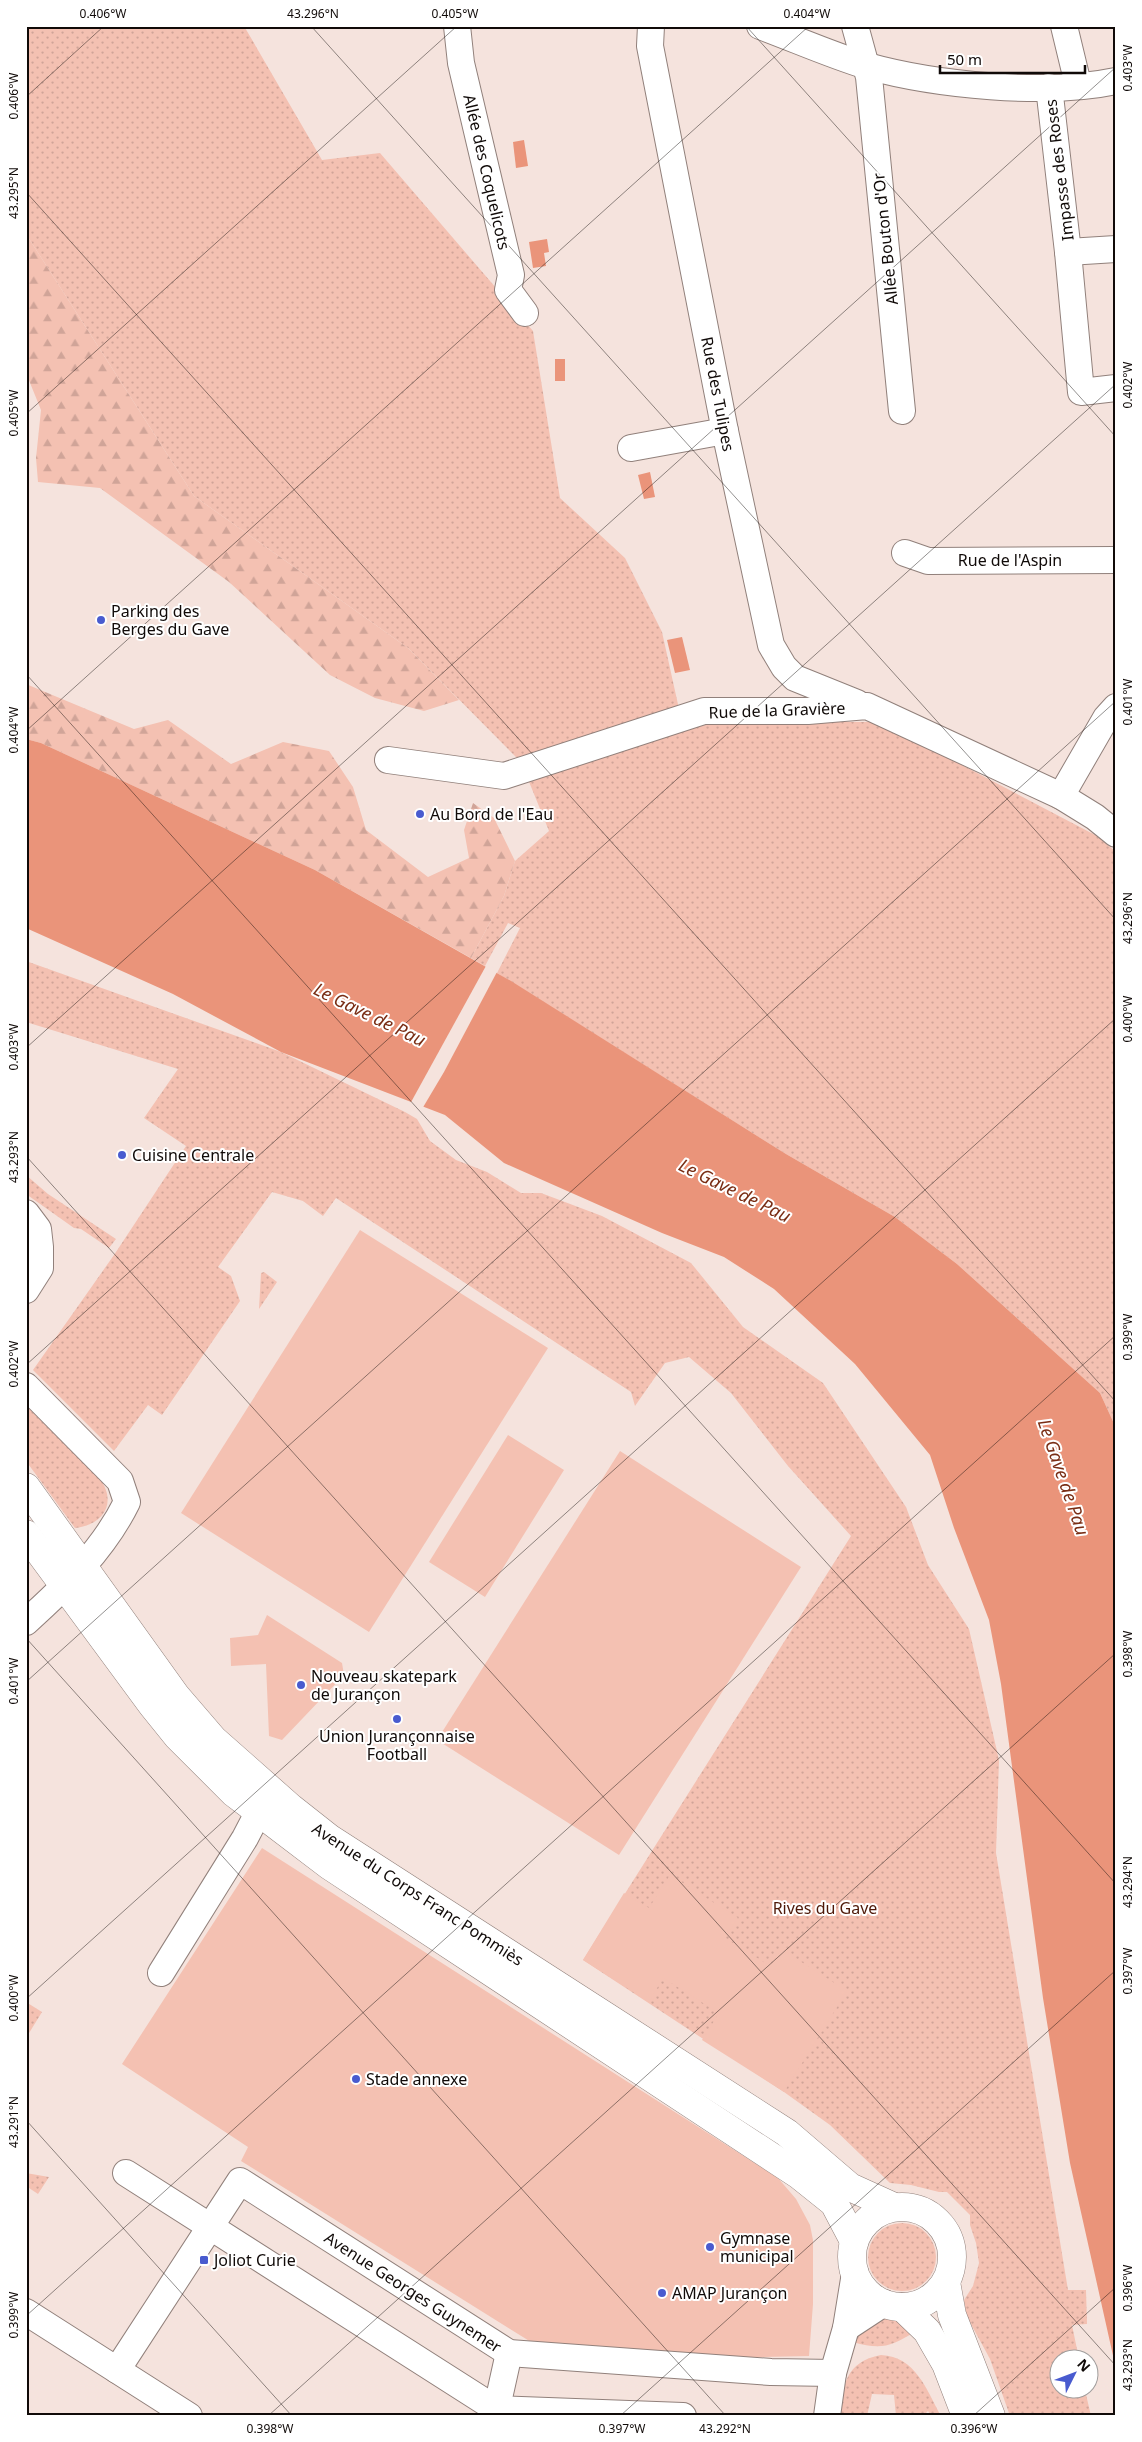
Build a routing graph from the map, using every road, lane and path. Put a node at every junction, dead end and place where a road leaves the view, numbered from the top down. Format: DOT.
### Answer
graph roads {
  1 [pos="457,26"];
  2 [pos="651,26"];
  3 [pos="760,26"];
  4 [pos="855,26"];
  5 [pos="1064,26"];
  6 [pos="867,66"];
  7 [pos="1116,80"];
  8 [pos="1078,84"];
  9 [pos="1049,88"];
  10 [pos="1116,249"];
  11 [pos="1068,252"];
  12 [pos="525,313"];
  13 [pos="1116,388"];
  14 [pos="902,411"];
  15 [pos="725,431"];
  16 [pos="631,448"];
  17 [pos="905,553"];
  18 [pos="1116,560"];
  19 [pos="867,706"];
  20 [pos="1116,707"];
  21 [pos="388,760"];
  22 [pos="1061,796"];
  23 [pos="1116,834"];
  24 [pos="26,1213"];
  25 [pos="26,1290"];
  26 [pos="26,1386"];
  27 [pos="26,1487"];
  28 [pos="26,1534"];
  29 [pos="73,1575"];
  30 [pos="26,1622"];
  31 [pos="258,1813"];
  32 [pos="161,1973"];
  33 [pos="126,2173"];
  34 [pos="894,2207"];
  35 [pos="211,2225"];
  36 [pos="854,2241"];
  37 [pos="855,2273"];
  38 [pos="946,2282"];
  39 [pos="893,2305"];
  40 [pos="26,2312"];
  41 [pos="846,2328"];
  42 [pos="510,2353"];
  43 [pos="117,2370"];
  44 [pos="833,2374"];
  45 [pos="495,2412"];
  46 [pos="188,2416"];
  47 [pos="683,2416"];
  48 [pos="827,2416"];
  49 [pos="966,2416"];
  50 [pos="990,2416"];
  1 -- 12 [label="street, Allée des Coquelicots"];
  2 -- 15 [label="street, Rue des Tulipes"];
  3 -- 6 [label="street"];
  4 -- 6 [label="street, Allée Bouton d'Or"];
  5 -- 8 [label="street"];
  6 -- 9 [label="street"];
  6 -- 14 [label="street, Allée Bouton d'Or"];
  7 -- 8 [label="street"];
  8 -- 9 [label="street"];
  9 -- 11 [label="street, Impasse des Roses"];
  10 -- 11 [label="street, Impasse des Roses"];
  11 -- 13 [label="street, Impasse des Roses"];
  15 -- 16 [label="street"];
  15 -- 19 [label="street, Rue des Tulipes"];
  17 -- 18 [label="street, Rue de l'Aspin"];
  19 -- 21 [label="street, Rue de la Gravière"];
  19 -- 22 [label="street, Rue de la Gravière"];
  20 -- 22 [label="street"];
  22 -- 23 [label="street, Rue de la Gravière"];
  24 -- 25 [label="street"];
  26 -- 29 [label="street"];
  27 -- 29 [label="main road, Avenue du Corps Franc Pommiès"];
  28 -- 29 [label="main road, Avenue du Corps Franc Pommiès"];
  29 -- 30 [label="street"];
  29 -- 31 [label="main road, Avenue du Corps Franc Pommiès"];
  29 -- 34 [label="main road, Avenue du Corps Franc Pommiès"];
  31 -- 32 [label="street"];
  31 -- 36 [label="main road, Avenue du Corps Franc Pommiès"];
  33 -- 35 [label="street"];
  34 -- 36 [label="main road"];
  34 -- 38 [label="main road"];
  35 -- 42 [label="street, Avenue Georges Guynemer"];
  35 -- 43 [label="street, Avenue Georges Guynemer"];
  35 -- 45 [label="street"];
  36 -- 37 [label="main road"];
  37 -- 39 [label="main road"];
  37 -- 41 [label="street"];
  38 -- 39 [label="main road"];
  38 -- 50 [label="main road"];
  39 -- 41 [label="street"];
  39 -- 49 [label="main road"];
  40 -- 43 [label="street"];
  41 -- 44 [label="street"];
  42 -- 44 [label="street, Avenue Georges Guynemer"];
  42 -- 45 [label="street"];
  43 -- 46 [label="street"];
  44 -- 48 [label="street"];
  45 -- 47 [label="street"];
}
